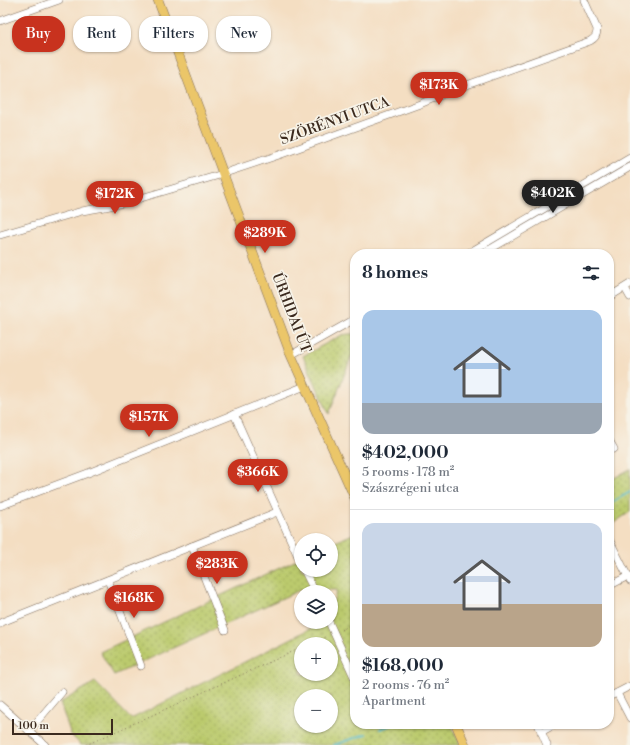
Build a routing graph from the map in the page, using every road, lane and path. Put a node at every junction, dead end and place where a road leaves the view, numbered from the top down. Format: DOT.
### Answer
graph roads {
  1 [pos="59,0"];
  2 [pos="158,0"];
  3 [pos="584,0"];
  4 [pos="0,21"];
  5 [pos="630,158"];
  6 [pos="630,167"];
  7 [pos="224,174"];
  8 [pos="0,235"];
  9 [pos="475,249"];
  10 [pos="491,249"];
  11 [pos="627,286"];
  12 [pos="614,294"];
  13 [pos="630,297"];
  14 [pos="350,323"];
  15 [pos="291,355"];
  16 [pos="305,386"];
  17 [pos="234,414"];
  18 [pos="350,487"];
  19 [pos="0,506"];
  20 [pos="277,512"];
  21 [pos="192,546"];
  22 [pos="294,548"];
  23 [pos="614,548"];
  24 [pos="628,575"];
  25 [pos="108,580"];
  26 [pos="614,583"];
  27 [pos="0,624"];
  28 [pos="332,629"];
  29 [pos="225,630"];
  30 [pos="294,651"];
  31 [pos="141,666"];
  32 [pos="350,668"];
  33 [pos="630,686"];
  34 [pos="62,692"];
  35 [pos="617,693"];
  36 [pos="614,694"];
  37 [pos="0,705"];
  38 [pos="630,718"];
  39 [pos="458,729"];
  40 [pos="540,729"];
  41 [pos="547,729"];
  42 [pos="29,731"];
  43 [pos="541,732"];
  44 [pos="45,745"];
  45 [pos="86,745"];
  46 [pos="465,745"];
  47 [pos="547,745"];
  1 -- 4 [label="street"];
  2 -- 7 [label="main road, ÚRHIDAI ÚT"];
  3 -- 7 [label="street, SZÖRÉNYI UTCA"];
  5 -- 9 [label="street"];
  6 -- 10 [label="street"];
  7 -- 8 [label="street"];
  7 -- 15 [label="main road, ÚRHIDAI ÚT"];
  11 -- 12 [label="street"];
  11 -- 13 [label="street"];
  14 -- 15 [label="street"];
  15 -- 16 [label="main road, ÚRHIDAI ÚT"];
  16 -- 17 [label="street"];
  16 -- 18 [label="main road, ÚRHIDAI ÚT"];
  17 -- 19 [label="street"];
  17 -- 20 [label="street"];
  20 -- 21 [label="street"];
  20 -- 22 [label="street"];
  21 -- 25 [label="street"];
  21 -- 29 [label="street"];
  23 -- 24 [label="street"];
  24 -- 26 [label="street"];
  25 -- 27 [label="street"];
  25 -- 31 [label="street"];
  28 -- 32 [label="street"];
  30 -- 45 [label="path"];
  33 -- 35 [label="street"];
  34 -- 42 [label="street"];
  35 -- 36 [label="street"];
  35 -- 38 [label="street"];
  37 -- 42 [label="street"];
  39 -- 46 [label="main road"];
  40 -- 43 [label="street"];
  41 -- 43 [label="street"];
  42 -- 44 [label="street"];
  43 -- 47 [label="street"];
}
